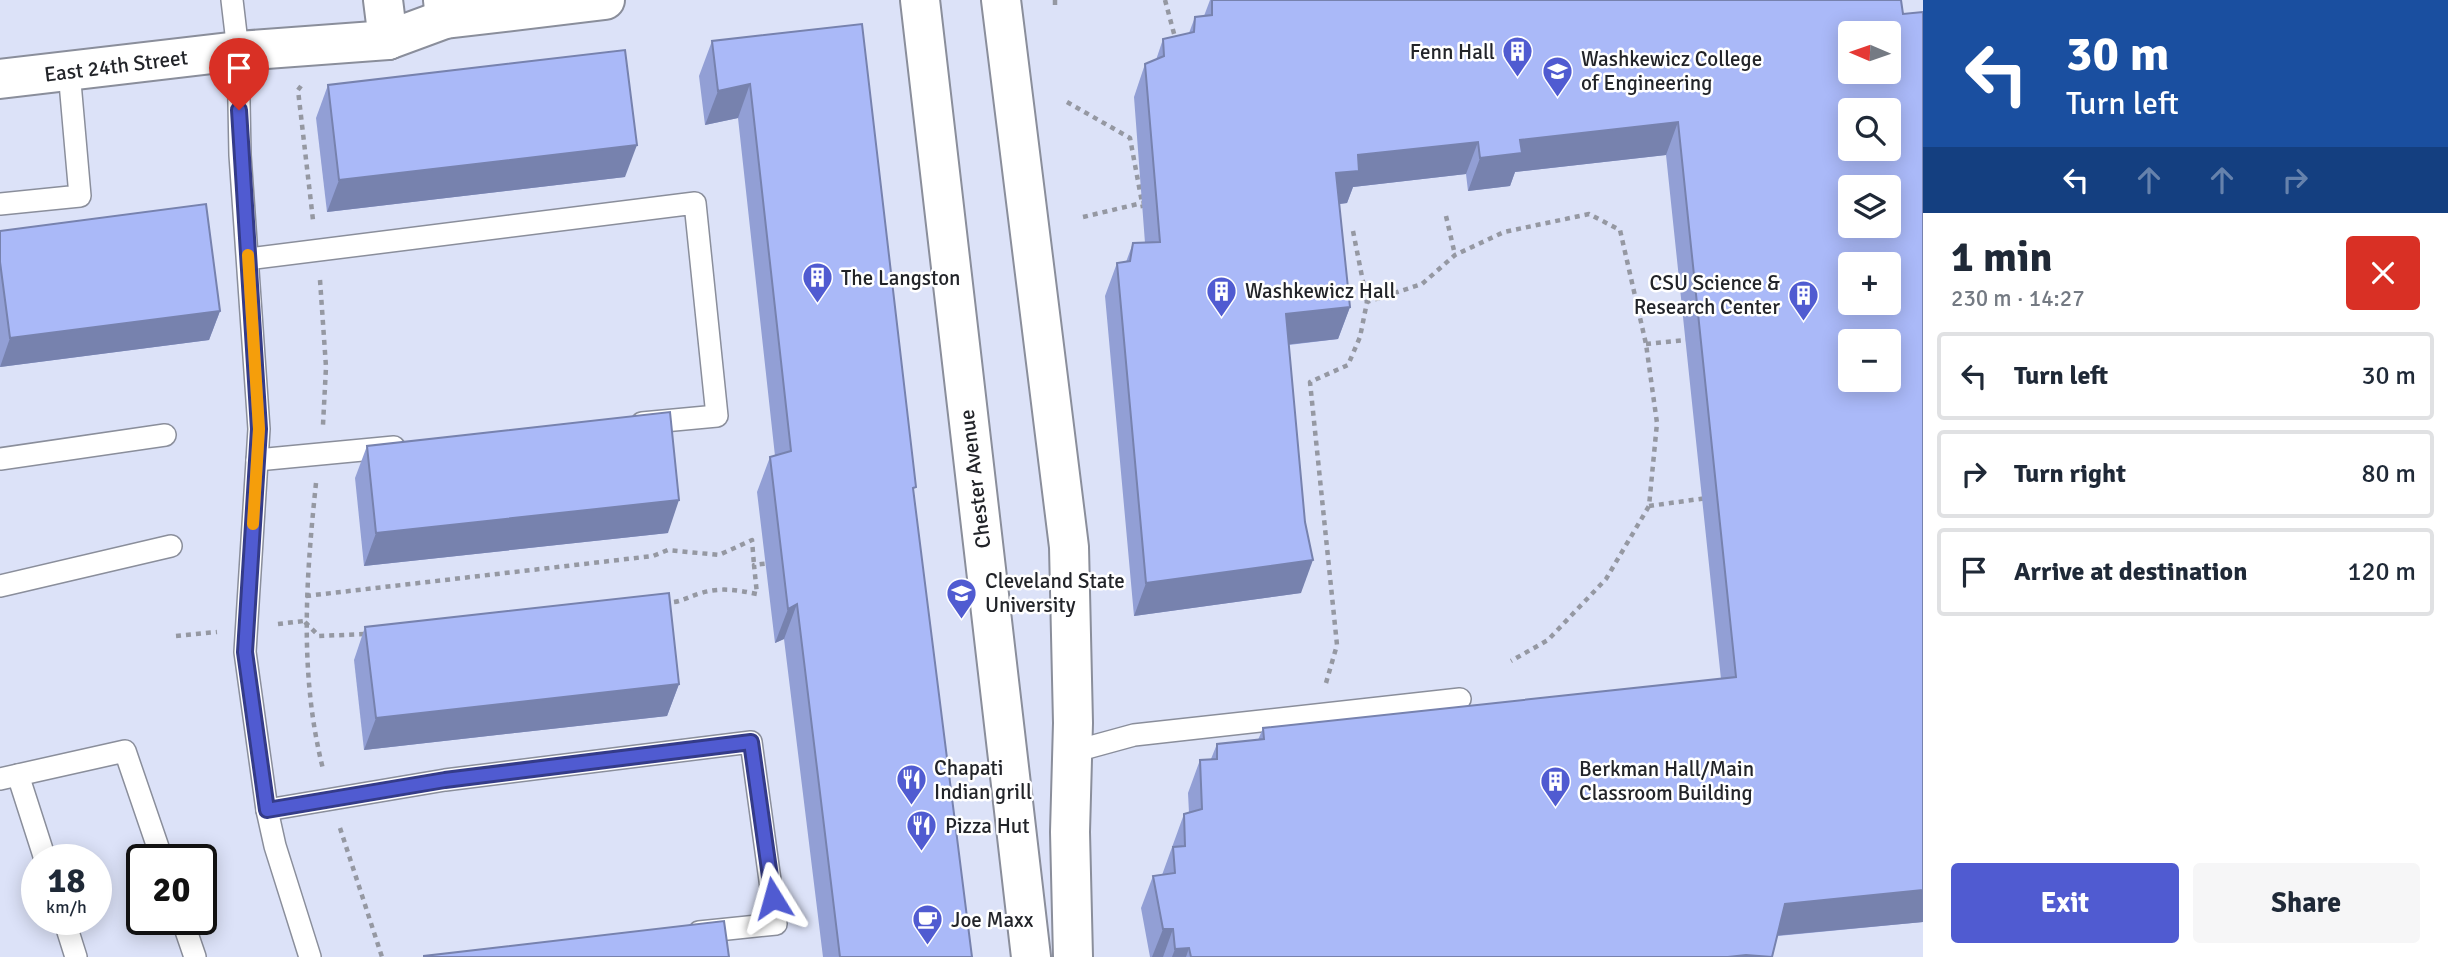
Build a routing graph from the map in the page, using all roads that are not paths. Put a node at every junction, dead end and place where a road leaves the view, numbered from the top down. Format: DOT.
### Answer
graph roads {
  1 [pos="232,0"];
  2 [pos="383,0"];
  3 [pos="605,0"];
  4 [pos="920,0"];
  5 [pos="1001,0"];
  6 [pos="444,10"];
  7 [pos="388,40"];
  8 [pos="238,51"];
  9 [pos="69,71"];
  10 [pos="0,79"];
  11 [pos="0,204"];
  12 [pos="248,259"];
  13 [pos="626,425"];
  14 [pos="165,435"];
  15 [pos="418,445"];
  16 [pos="0,459"];
  17 [pos="257,460"];
  18 [pos="171,546"];
  19 [pos="0,586"];
  20 [pos="1460,699"];
  21 [pos="1072,752"];
  22 [pos="9,777"];
  23 [pos="267,810"];
  24 [pos="38,844"];
  25 [pos="157,844"];
  26 [pos="681,934"];
  27 [pos="69,935"];
  28 [pos="187,935"];
  29 [pos="76,957"];
  30 [pos="195,957"];
  31 [pos="310,957"];
  32 [pos="1031,957"];
  33 [pos="1073,957"];
  1 -- 8 [label="lane"];
  2 -- 7 [label="main road"];
  3 -- 6 [label="main road, East 24th Street"];
  4 -- 32 [label="main road, Chester Avenue"];
  5 -- 21 [label="main road"];
  6 -- 7 [label="main road, East 24th Street"];
  7 -- 8 [label="main road, East 24th Street"];
  8 -- 9 [label="main road, East 24th Street"];
  8 -- 12 [label="lane"];
  9 -- 10 [label="main road, East 24th Street"];
  9 -- 11 [label="lane"];
  12 -- 13 [label="lane"];
  12 -- 17 [label="lane"];
  14 -- 16 [label="lane"];
  15 -- 17 [label="lane"];
  17 -- 23 [label="lane"];
  18 -- 19 [label="lane"];
  20 -- 21 [label="lane"];
  21 -- 33 [label="main road"];
  22 -- 24 [label="lane"];
  22 -- 25 [label="lane"];
  23 -- 26 [label="lane"];
  23 -- 31 [label="lane"];
  27 -- 29 [label="lane"];
  28 -- 30 [label="lane"];
}
